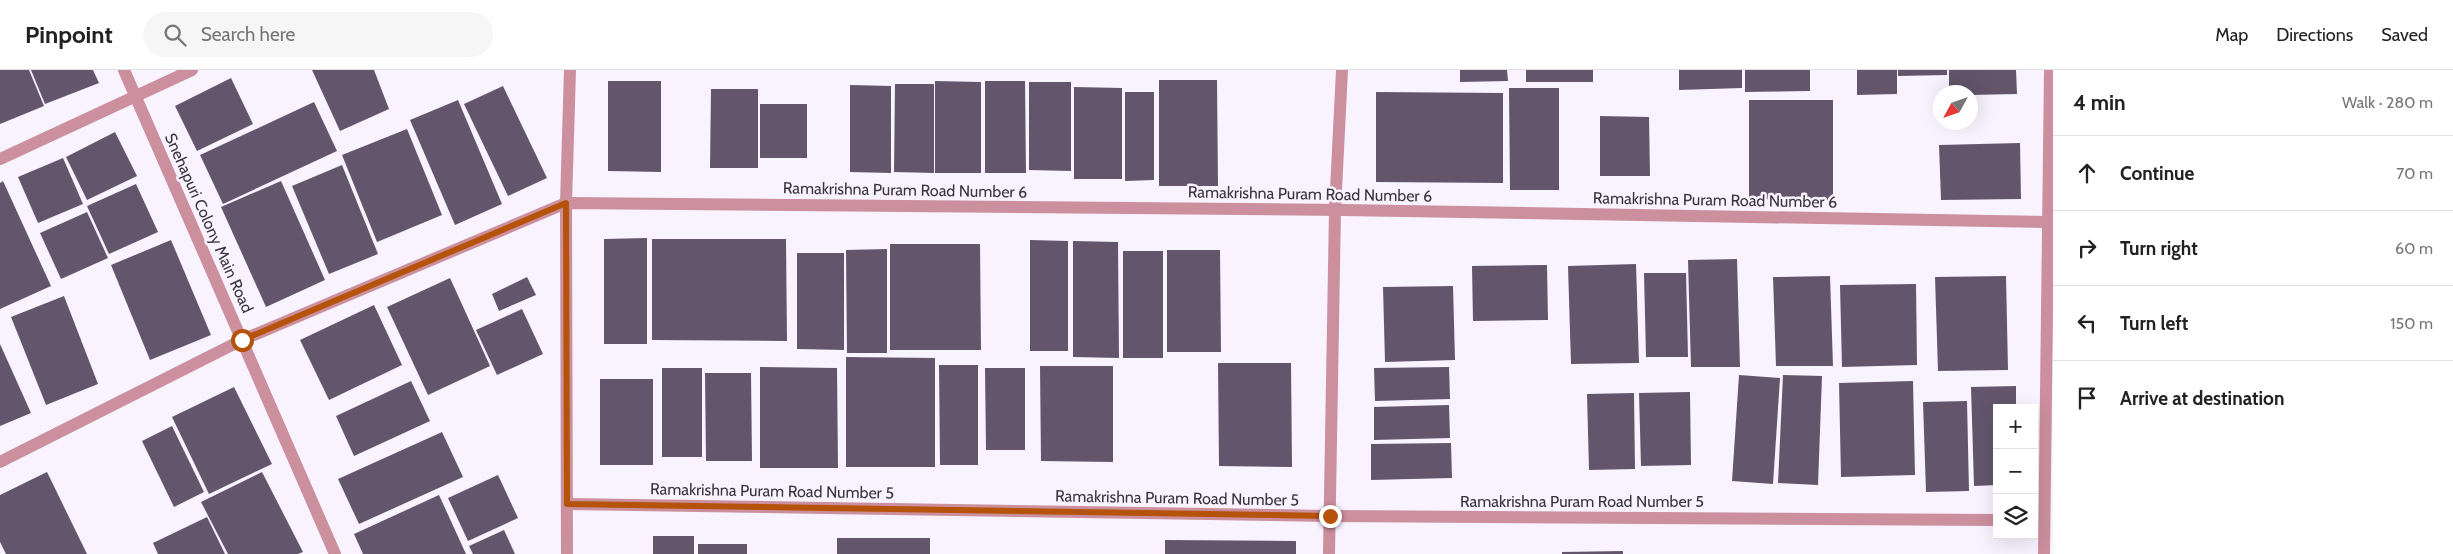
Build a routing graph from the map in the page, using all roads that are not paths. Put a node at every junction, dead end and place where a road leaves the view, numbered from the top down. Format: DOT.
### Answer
graph roads {
  1 [pos="124,70"];
  2 [pos="192,70"];
  3 [pos="570,70"];
  4 [pos="1342,70"];
  5 [pos="2050,70"];
  6 [pos="136,97"];
  7 [pos="0,159"];
  8 [pos="566,203"];
  9 [pos="1335,210"];
  10 [pos="2051,222"];
  11 [pos="242,340"];
  12 [pos="0,462"];
  13 [pos="567,504"];
  14 [pos="1330,516"];
  15 [pos="1993,520"];
  16 [pos="2044,520"];
  17 [pos="335,554"];
  18 [pos="568,554"];
  19 [pos="1329,554"];
  20 [pos="2044,554"];
  1 -- 6 [label="street, Snehapuri Colony Main Road"];
  2 -- 6 [label="street"];
  3 -- 8 [label="street"];
  4 -- 9 [label="street"];
  5 -- 10 [label="street"];
  6 -- 7 [label="street"];
  6 -- 11 [label="street, Snehapuri Colony Main Road"];
  8 -- 9 [label="street, Ramakrishna Puram Road Number 6"];
  8 -- 11 [label="street"];
  8 -- 13 [label="street"];
  9 -- 10 [label="street, Ramakrishna Puram Road Number 6"];
  9 -- 14 [label="street"];
  10 -- 16 [label="street"];
  11 -- 12 [label="street"];
  11 -- 17 [label="street, Snehapuri Colony Main Road"];
  13 -- 14 [label="street, Ramakrishna Puram Road Number 5"];
  13 -- 18 [label="street"];
  14 -- 15 [label="street, Ramakrishna Puram Road Number 5"];
  14 -- 19 [label="street"];
  16 -- 20 [label="street"];
}
